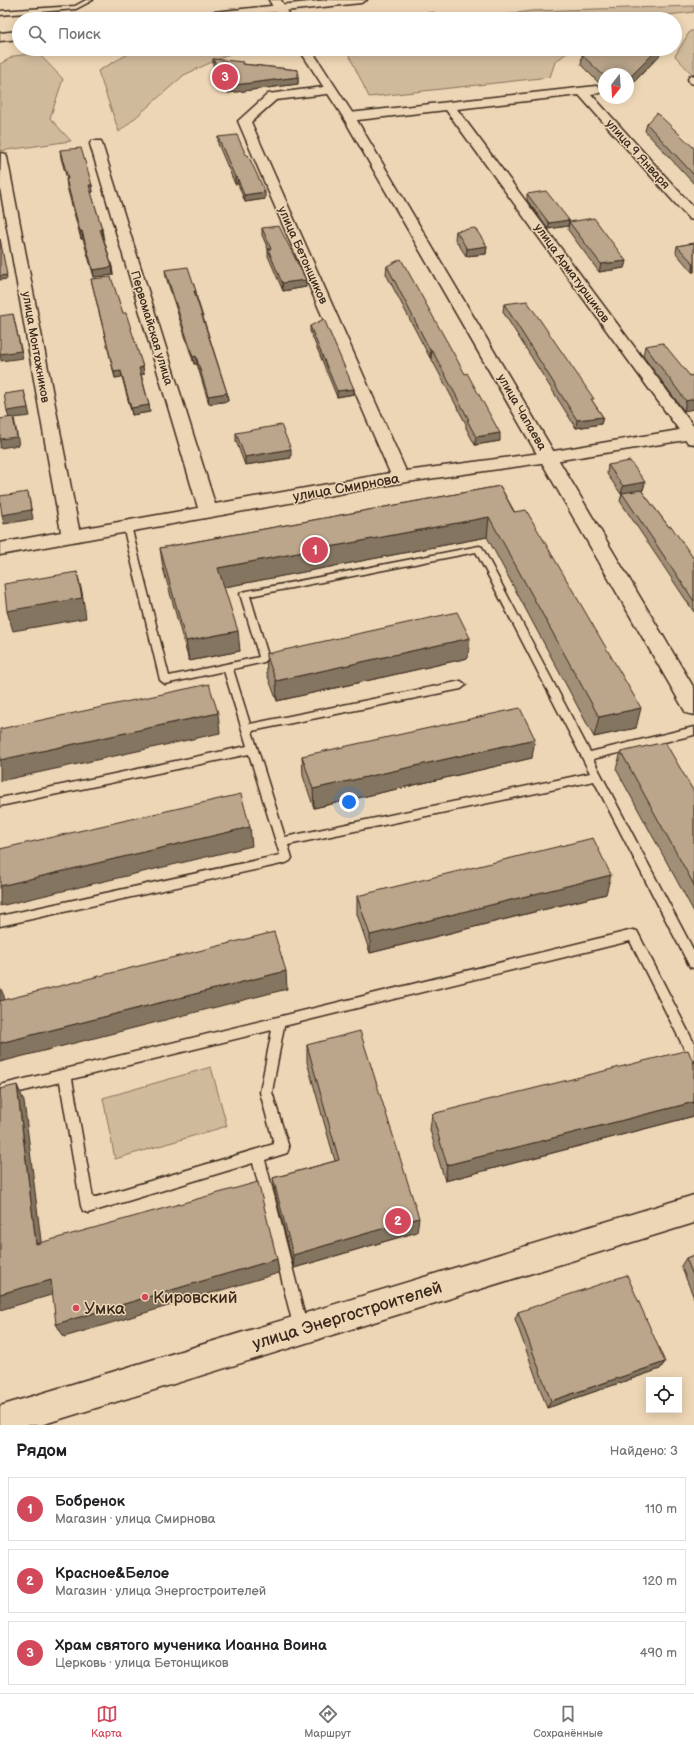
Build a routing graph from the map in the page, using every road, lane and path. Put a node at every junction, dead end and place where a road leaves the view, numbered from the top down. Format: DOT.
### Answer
graph roads {
  1 [pos="90,0"];
  2 [pos="361,0"];
  3 [pos="277,4"];
  4 [pos="12,12"];
  5 [pos="13,12"];
  6 [pos="223,12"];
  7 [pos="0,13"];
  8 [pos="12,36"];
  9 [pos="0,37"];
  10 [pos="309,56"];
  11 [pos="331,90"];
  12 [pos="596,90"];
  13 [pos="582,92"];
  14 [pos="449,106"];
  15 [pos="349,117"];
  16 [pos="96,144"];
  17 [pos="1,157"];
  18 [pos="694,216"];
  19 [pos="693,435"];
  20 [pos="548,457"];
  21 [pos="400,477"];
  22 [pos="208,512"];
  23 [pos="127,526"];
  24 [pos="71,536"];
  25 [pos="0,549"];
  26 [pos="228,667"];
  27 [pos="461,685"];
  28 [pos="694,707"];
  29 [pos="246,728"];
  30 [pos="694,732"];
  31 [pos="253,749"];
  32 [pos="586,757"];
  33 [pos="596,776"];
  34 [pos="0,802"];
  35 [pos="282,842"];
  36 [pos="0,921"];
  37 [pos="694,963"];
  38 [pos="279,1023"];
  39 [pos="692,1049"];
  40 [pos="65,1074"];
  41 [pos="0,1091"];
  42 [pos="257,1156"];
  43 [pos="694,1209"];
  44 [pos="301,1329"];
  45 [pos="0,1422"];
  1 -- 5 [label="lane"];
  2 -- 3 [label="street"];
  3 -- 6 [label="street"];
  4 -- 7 [label="lane"];
  8 -- 9 [label="street"];
  10 -- 11 [label="street, улица Чапаева"];
  11 -- 15 [label="street, улица Чапаева"];
  11 -- 21 [label="street, улица Бетонщиков"];
  12 -- 13 [label="street"];
  13 -- 14 [label="street"];
  13 -- 18 [label="street, улица 9 Января"];
  14 -- 15 [label="street"];
  14 -- 19 [label="street, улица Арматурщиков"];
  15 -- 20 [label="street, улица Чапаева"];
  16 -- 22 [label="street, Первомайская улица"];
  17 -- 24 [label="street, улица Монтажников"];
  19 -- 20 [label="street, улица Смирнова"];
  20 -- 21 [label="street, улица Смирнова"];
  20 -- 28 [label="street, улица Чапаева"];
  21 -- 22 [label="street, улица Смирнова"];
  22 -- 23 [label="street, улица Смирнова"];
  23 -- 24 [label="street, улица Смирнова"];
  23 -- 26 [label="lane"];
  24 -- 25 [label="street, улица Смирнова"];
  26 -- 29 [label="lane"];
  26 -- 32 [label="lane"];
  27 -- 29 [label="lane"];
  29 -- 31 [label="lane"];
  30 -- 32 [label="lane"];
  31 -- 34 [label="lane"];
  31 -- 35 [label="lane"];
  32 -- 33 [label="lane"];
  33 -- 35 [label="lane"];
  33 -- 37 [label="lane"];
  35 -- 36 [label="lane"];
  38 -- 39 [label="lane"];
  38 -- 40 [label="lane"];
  38 -- 42 [label="lane"];
  40 -- 41 [label="lane"];
  40 -- 42 [label="lane"];
  42 -- 44 [label="lane"];
  43 -- 44 [label="street, улица Энергостроителей"];
  44 -- 45 [label="street, улица Энергостроителей"];
}
